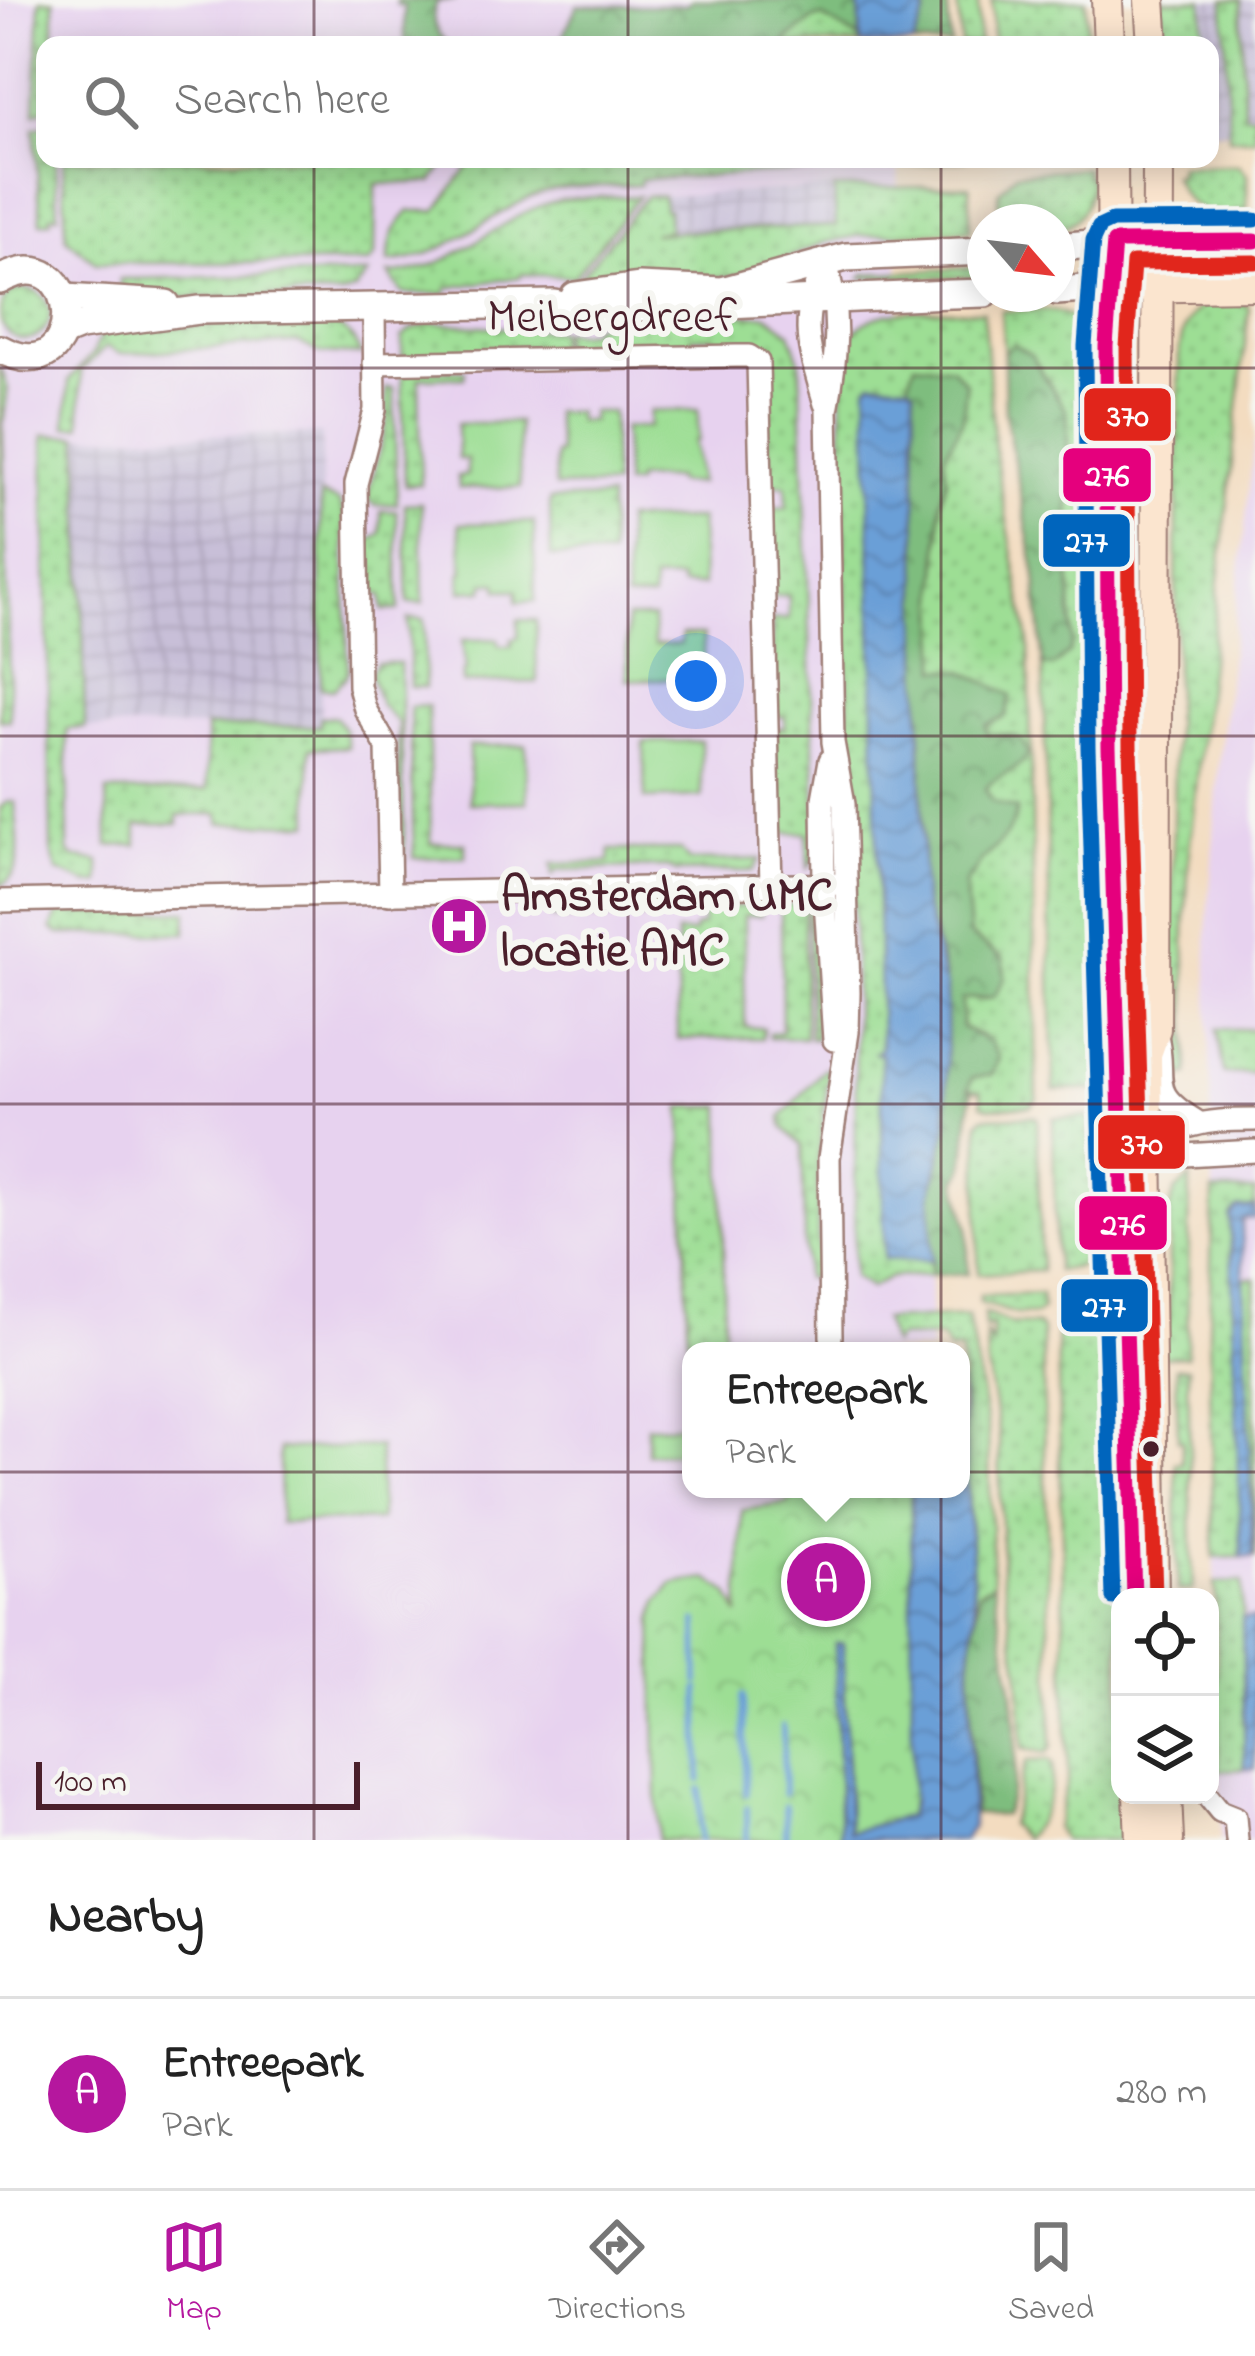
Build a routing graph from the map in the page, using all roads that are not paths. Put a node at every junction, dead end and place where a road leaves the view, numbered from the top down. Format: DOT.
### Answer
graph roads {
  1 [pos="1107,0"];
  2 [pos="1150,0"];
  3 [pos="1109,36"];
  4 [pos="1153,36"];
  5 [pos="1112,168"];
  6 [pos="1158,168"];
  7 [pos="1255,241"];
  8 [pos="1114,242"];
  9 [pos="1159,242"];
  10 [pos="1075,245"];
  11 [pos="967,251"];
  12 [pos="825,260"];
  13 [pos="0,280"];
  14 [pos="1255,285"];
  15 [pos="1113,287"];
  16 [pos="1158,287"];
  17 [pos="1075,290"];
  18 [pos="967,294"];
  19 [pos="65,298"];
  20 [pos="822,298"];
  21 [pos="555,304"];
  22 [pos="374,308"];
  23 [pos="200,310"];
  24 [pos="64,332"];
  25 [pos="0,349"];
  26 [pos="374,363"];
  27 [pos="835,884"];
  28 [pos="771,886"];
  29 [pos="390,894"];
  30 [pos="0,901"];
  31 [pos="1155,1029"];
  32 [pos="1255,1120"];
  33 [pos="1196,1121"];
  34 [pos="1148,1142"];
  35 [pos="1118,1147"];
  36 [pos="1255,1151"];
  37 [pos="831,1337"];
  38 [pos="1134,1588"];
  39 [pos="1154,1588"];
  40 [pos="1139,1804"];
  41 [pos="1166,1804"];
  42 [pos="1215,1804"];
  43 [pos="1141,1840"];
  44 [pos="1168,1840"];
  45 [pos="1237,1840"];
  1 -- 3 [label="main road"];
  2 -- 4 [label="main road"];
  5 -- 8 [label="main road"];
  6 -- 9 [label="main road"];
  7 -- 9 [label="main road"];
  8 -- 9 [label="main road"];
  8 -- 10 [label="street"];
  8 -- 15 [label="main road"];
  9 -- 16 [label="main road"];
  11 -- 12 [label="street, Meibergdreef"];
  12 -- 20 [label="street"];
  12 -- 21 [label="street, Meibergdreef"];
  13 -- 19 [label="street"];
  14 -- 16 [label="main road"];
  15 -- 16 [label="main road"];
  15 -- 17 [label="street"];
  15 -- 35 [label="main road"];
  16 -- 31 [label="main road"];
  18 -- 20 [label="street, Meibergdreef"];
  19 -- 23 [label="street, Meibergdreef"];
  19 -- 24 [label="street"];
  20 -- 21 [label="street, Meibergdreef"];
  20 -- 27 [label="street"];
  21 -- 22 [label="street, Meibergdreef"];
  22 -- 23 [label="street, Meibergdreef"];
  22 -- 26 [label="street"];
  23 -- 24 [label="street, Meibergdreef"];
  24 -- 25 [label="street, Meibergdreef"];
  26 -- 28 [label="street, Meibergdreef"];
  26 -- 29 [label="street"];
  27 -- 28 [label="street"];
  27 -- 37 [label="street"];
  28 -- 29 [label="street"];
  29 -- 30 [label="street"];
  31 -- 33 [label="street"];
  31 -- 34 [label="main road"];
  32 -- 33 [label="street"];
  33 -- 34 [label="street"];
  34 -- 35 [label="street"];
  34 -- 36 [label="street"];
  34 -- 39 [label="main road"];
  35 -- 38 [label="main road"];
  40 -- 43 [label="main road"];
  41 -- 44 [label="main road"];
  42 -- 45 [label="street"];
}
